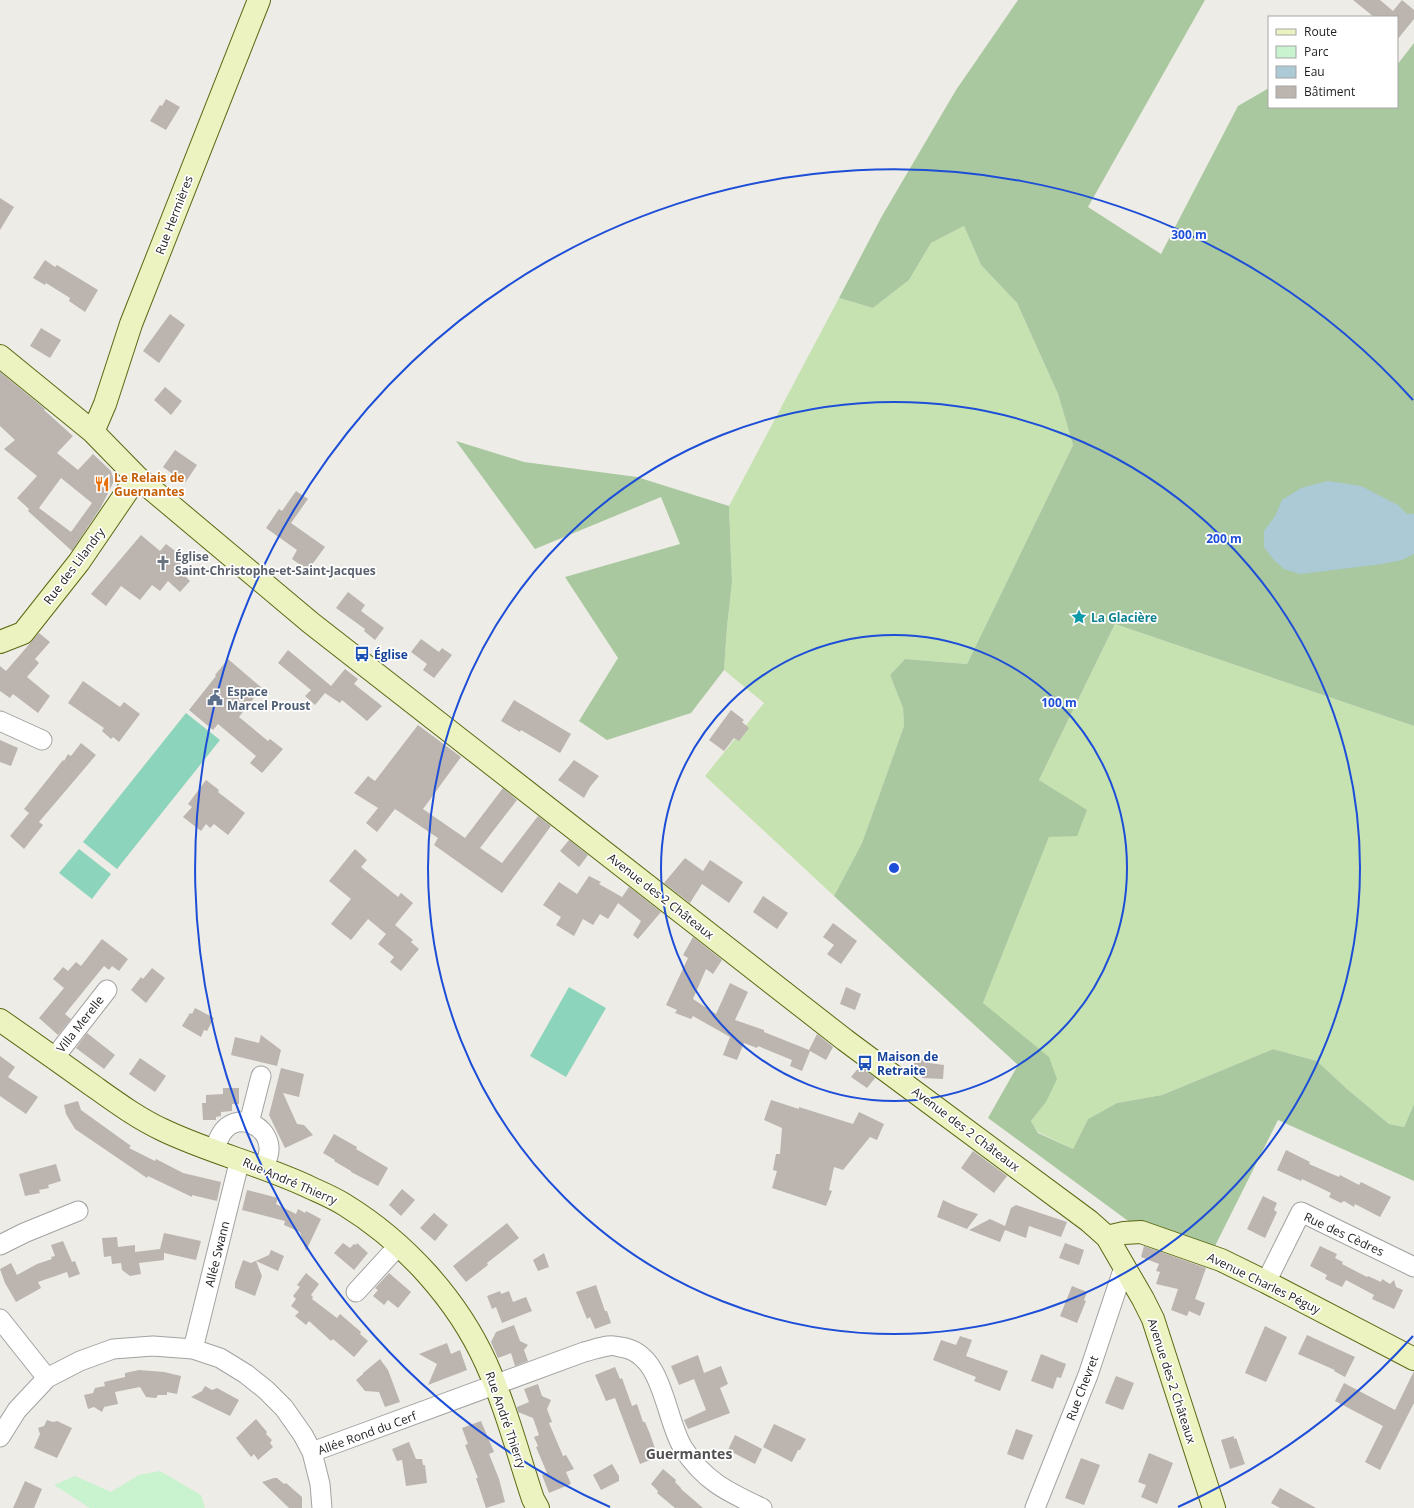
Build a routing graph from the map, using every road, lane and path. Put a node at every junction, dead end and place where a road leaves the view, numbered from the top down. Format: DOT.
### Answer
graph roads {
  1 [pos="259,0"];
  2 [pos="0,356"];
  3 [pos="93,432"];
  4 [pos="137,477"];
  5 [pos="0,642"];
  6 [pos="0,721"];
  7 [pos="42,740"];
  8 [pos="107,990"];
  9 [pos="0,1020"];
  10 [pos="54,1058"];
  11 [pos="261,1076"];
  12 [pos="249,1123"];
  13 [pos="214,1151"];
  14 [pos="240,1159"];
  15 [pos="264,1168"];
  16 [pos="78,1211"];
  17 [pos="1108,1237"];
  18 [pos="0,1245"];
  19 [pos="399,1245"];
  20 [pos="1124,1267"];
  21 [pos="1414,1267"];
  22 [pos="1266,1282"];
  23 [pos="356,1292"];
  24 [pos="0,1319"];
  25 [pos="193,1349"];
  26 [pos="1414,1359"];
  27 [pos="47,1378"];
  28 [pos="496,1386"];
  29 [pos="0,1437"];
  30 [pos="312,1452"];
  31 [pos="322,1508"];
  32 [pos="538,1508"];
  33 [pos="762,1508"];
  34 [pos="1035,1508"];
  35 [pos="1214,1508"];
  1 -- 3 [label="main road, Rue Hermières"];
  2 -- 3 [label="main road, Avenue des 2 Châteaux"];
  3 -- 4 [label="main road, Avenue des 2 Châteaux"];
  4 -- 5 [label="main road, Rue des Lilandry"];
  4 -- 17 [label="main road, Avenue des 2 Châteaux"];
  6 -- 7 [label="street"];
  8 -- 10 [label="street, Villa Merelle"];
  9 -- 10 [label="main road, Rue André Thierry"];
  10 -- 13 [label="main road, Rue André Thierry"];
  11 -- 12 [label="street"];
  12 -- 13 [label="street"];
  12 -- 15 [label="street"];
  13 -- 14 [label="main road, Rue André Thierry"];
  14 -- 15 [label="main road, Rue André Thierry"];
  14 -- 25 [label="street, Allée Swann"];
  15 -- 19 [label="main road, Rue André Thierry"];
  16 -- 18 [label="street"];
  17 -- 20 [label="main road, Avenue des 2 Châteaux"];
  17 -- 22 [label="main road, Avenue Charles Péguy"];
  19 -- 23 [label="street"];
  19 -- 28 [label="main road, Rue André Thierry"];
  20 -- 34 [label="street, Rue Chevret"];
  20 -- 35 [label="main road, Avenue des 2 Châteaux"];
  21 -- 22 [label="street, Rue des Cèdres"];
  22 -- 26 [label="main road, Avenue Charles Péguy"];
  24 -- 27 [label="street"];
  25 -- 27 [label="street, Allée Rond du Cerf"];
  25 -- 30 [label="street, Allée Rond du Cerf"];
  27 -- 29 [label="street, Allée Rond du Cerf"];
  28 -- 30 [label="street, Allée Rond du Cerf"];
  28 -- 32 [label="main road, Rue André Thierry"];
  28 -- 33 [label="street, Allée Rond du Cerf"];
  30 -- 31 [label="street"];
}
